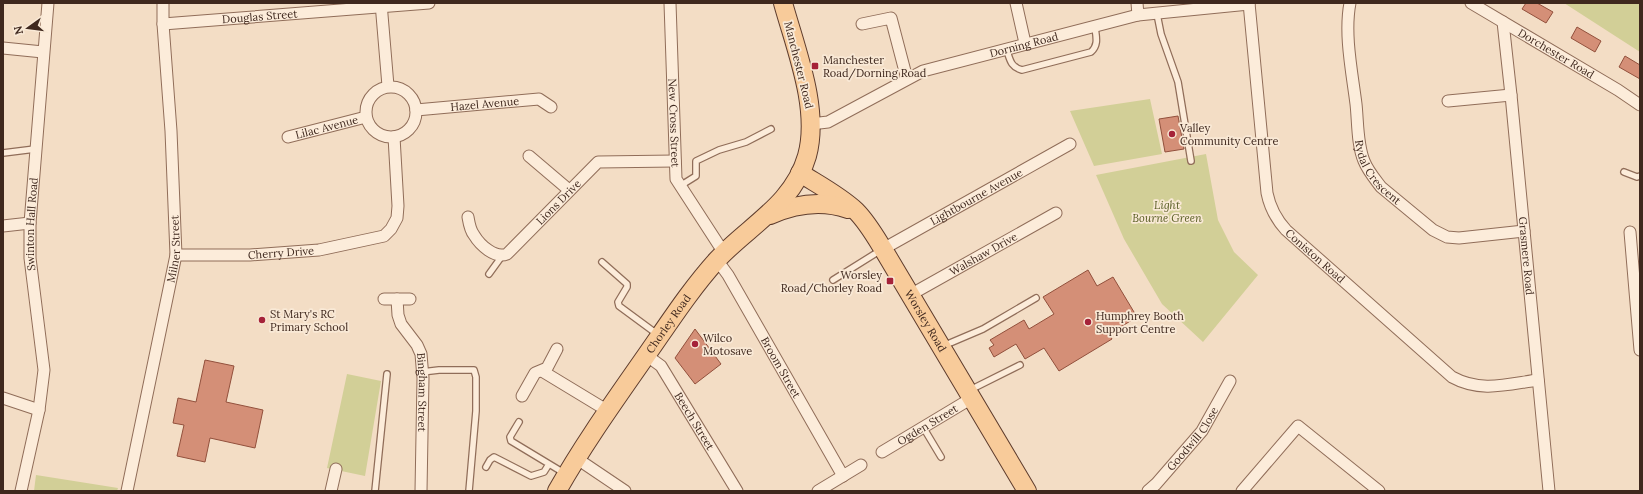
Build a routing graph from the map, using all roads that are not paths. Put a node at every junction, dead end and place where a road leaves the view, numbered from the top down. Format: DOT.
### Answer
graph roads {
  1 [pos="48,3"];
  2 [pos="163,3"];
  3 [pos="429,3"];
  4 [pos="670,3"];
  5 [pos="783,3"];
  6 [pos="1016,3"];
  7 [pos="1136,3"];
  8 [pos="1350,3"];
  9 [pos="1470,3"];
  10 [pos="1249,4"];
  11 [pos="381,5"];
  12 [pos="1157,14"];
  13 [pos="1138,15"];
  14 [pos="1502,22"];
  15 [pos="163,24"];
  16 [pos="862,24"];
  17 [pos="1095,27"];
  18 [pos="1026,43"];
  19 [pos="3,48"];
  20 [pos="1006,48"];
  21 [pos="43,52"];
  22 [pos="907,79"];
  23 [pos="388,86"];
  24 [pos="1511,95"];
  25 [pos="1448,101"];
  26 [pos="1640,105"];
  27 [pos="550,106"];
  28 [pos="416,110"];
  29 [pos="366,117"];
  30 [pos="811,124"];
  31 [pos="771,129"];
  32 [pos="288,137"];
  33 [pos="394,137"];
  34 [pos="1070,144"];
  35 [pos="35,149"];
  36 [pos="3,153"];
  37 [pos="529,156"];
  38 [pos="675,161"];
  39 [pos="1191,161"];
  40 [pos="1624,172"];
  41 [pos="800,173"];
  42 [pos="1640,176"];
  43 [pos="680,186"];
  44 [pos="569,190"];
  45 [pos="856,211"];
  46 [pos="1056,213"];
  47 [pos="768,216"];
  48 [pos="468,217"];
  49 [pos="30,223"];
  50 [pos="3,226"];
  51 [pos="1524,231"];
  52 [pos="1630,232"];
  53 [pos="883,249"];
  54 [pos="176,255"];
  55 [pos="502,256"];
  56 [pos="721,256"];
  57 [pos="602,262"];
  58 [pos="489,274"];
  59 [pos="833,280"];
  60 [pos="910,295"];
  61 [pos="1036,298"];
  62 [pos="384,299"];
  63 [pos="397,299"];
  64 [pos="410,299"];
  65 [pos="659,336"];
  66 [pos="941,347"];
  67 [pos="557,349"];
  68 [pos="1640,350"];
  69 [pos="646,355"];
  70 [pos="1020,364"];
  71 [pos="542,371"];
  72 [pos="422,372"];
  73 [pos="387,374"];
  74 [pos="1538,380"];
  75 [pos="1230,381"];
  76 [pos="970,394"];
  77 [pos="522,396"];
  78 [pos="3,398"];
  79 [pos="38,410"];
  80 [pos="608,411"];
  81 [pos="519,422"];
  82 [pos="923,427"];
  83 [pos="882,452"];
  84 [pos="941,457"];
  85 [pos="576,458"];
  86 [pos="549,464"];
  87 [pos="861,465"];
  88 [pos="486,467"];
  89 [pos="336,469"];
  90 [pos="566,474"];
  91 [pos="843,476"];
  92 [pos="21,491"];
  93 [pos="127,491"];
  94 [pos="331,491"];
  95 [pos="375,491"];
  96 [pos="421,491"];
  97 [pos="469,491"];
  98 [pos="557,491"];
  99 [pos="625,491"];
  100 [pos="737,491"];
  101 [pos="818,491"];
  102 [pos="1027,491"];
  103 [pos="1148,491"];
  104 [pos="1242,491"];
  105 [pos="1379,491"];
  106 [pos="1549,491"];
  1 -- 21 [label="street, Swinton Hall Road"];
  2 -- 15 [label="street, Milner Street"];
  3 -- 11 [label="street, Douglas Street"];
  4 -- 38 [label="street, New Cross Street"];
  5 -- 30 [label="main road, Manchester Road"];
  6 -- 18 [label="street"];
  7 -- 13 [label="street"];
  8 -- 51 [label="street, Rydal Crescent"];
  9 -- 14 [label="street, Dorchester Road"];
  10 -- 12 [label="street, Dorning Road"];
  10 -- 74 [label="street, Coniston Road"];
  11 -- 15 [label="street, Douglas Street"];
  11 -- 23 [label="street"];
  12 -- 13 [label="street, Dorning Road"];
  12 -- 39 [label="lane"];
  13 -- 17 [label="street, Dorning Road"];
  14 -- 24 [label="street, Grasmere Road"];
  14 -- 26 [label="street, Dorchester Road"];
  15 -- 54 [label="street, Milner Street"];
  16 -- 22 [label="street"];
  17 -- 18 [label="street, Dorning Road"];
  17 -- 20 [label="lane"];
  18 -- 20 [label="street, Dorning Road"];
  19 -- 21 [label="street"];
  20 -- 22 [label="street, Dorning Road"];
  21 -- 35 [label="street, Swinton Hall Road"];
  22 -- 30 [label="street, Dorning Road"];
  23 -- 28 [label="street"];
  23 -- 29 [label="street"];
  24 -- 25 [label="street"];
  24 -- 51 [label="street, Grasmere Road"];
  27 -- 28 [label="street, Hazel Avenue"];
  28 -- 33 [label="street"];
  29 -- 32 [label="street, Lilac Avenue"];
  29 -- 33 [label="street"];
  30 -- 41 [label="main road, Manchester Road"];
  31 -- 43 [label="lane"];
  33 -- 54 [label="street, Cherry Drive"];
  34 -- 53 [label="street, Lightbourne Avenue"];
  35 -- 36 [label="lane"];
  35 -- 49 [label="street, Swinton Hall Road"];
  37 -- 44 [label="street"];
  38 -- 43 [label="street, New Cross Street"];
  38 -- 44 [label="street, Lions Drive"];
  40 -- 42 [label="lane"];
  41 -- 45 [label="main road, Worsley Road"];
  41 -- 47 [label="main road, Chorley Road"];
  43 -- 56 [label="street, New Cross Street"];
  44 -- 55 [label="street, Lions Drive"];
  45 -- 47 [label="main road"];
  45 -- 53 [label="main road, Worsley Road"];
  46 -- 60 [label="street, Walshaw Drive"];
  47 -- 56 [label="main road, Chorley Road"];
  48 -- 55 [label="street"];
  49 -- 50 [label="street"];
  49 -- 79 [label="street, Swinton Hall Road"];
  51 -- 74 [label="street, Grasmere Road"];
  52 -- 68 [label="street"];
  53 -- 59 [label="lane"];
  53 -- 60 [label="main road, Worsley Road"];
  54 -- 93 [label="street, Milner Street"];
  55 -- 58 [label="lane"];
  56 -- 65 [label="main road, Chorley Road"];
  56 -- 91 [label="street, Broom Street"];
  57 -- 65 [label="lane"];
  60 -- 66 [label="main road, Worsley Road"];
  61 -- 66 [label="lane"];
  62 -- 63 [label="street"];
  63 -- 64 [label="street"];
  63 -- 72 [label="street, Bingham Street"];
  65 -- 69 [label="main road, Chorley Road"];
  66 -- 76 [label="main road, Worsley Road"];
  67 -- 71 [label="street"];
  69 -- 80 [label="main road, Chorley Road"];
  69 -- 100 [label="street, Beech Street"];
  70 -- 76 [label="lane"];
  71 -- 77 [label="street"];
  71 -- 80 [label="street"];
  72 -- 96 [label="street, Bingham Street"];
  72 -- 97 [label="lane"];
  73 -- 95 [label="lane"];
  74 -- 106 [label="street, Grasmere Road"];
  75 -- 103 [label="street, Goodwill Close"];
  76 -- 82 [label="street, Ogden Street"];
  76 -- 102 [label="main road, Worsley Road"];
  78 -- 79 [label="street"];
  79 -- 92 [label="street, Swinton Hall Road"];
  80 -- 85 [label="main road, Chorley Road"];
  81 -- 86 [label="lane"];
  82 -- 83 [label="street, Ogden Street"];
  82 -- 84 [label="lane"];
  85 -- 90 [label="main road, Chorley Road"];
  85 -- 99 [label="street"];
  86 -- 88 [label="lane"];
  86 -- 90 [label="lane"];
  87 -- 91 [label="street"];
  89 -- 94 [label="street"];
  90 -- 98 [label="main road, Chorley Road"];
  91 -- 101 [label="street"];
  104 -- 105 [label="street"];
}
